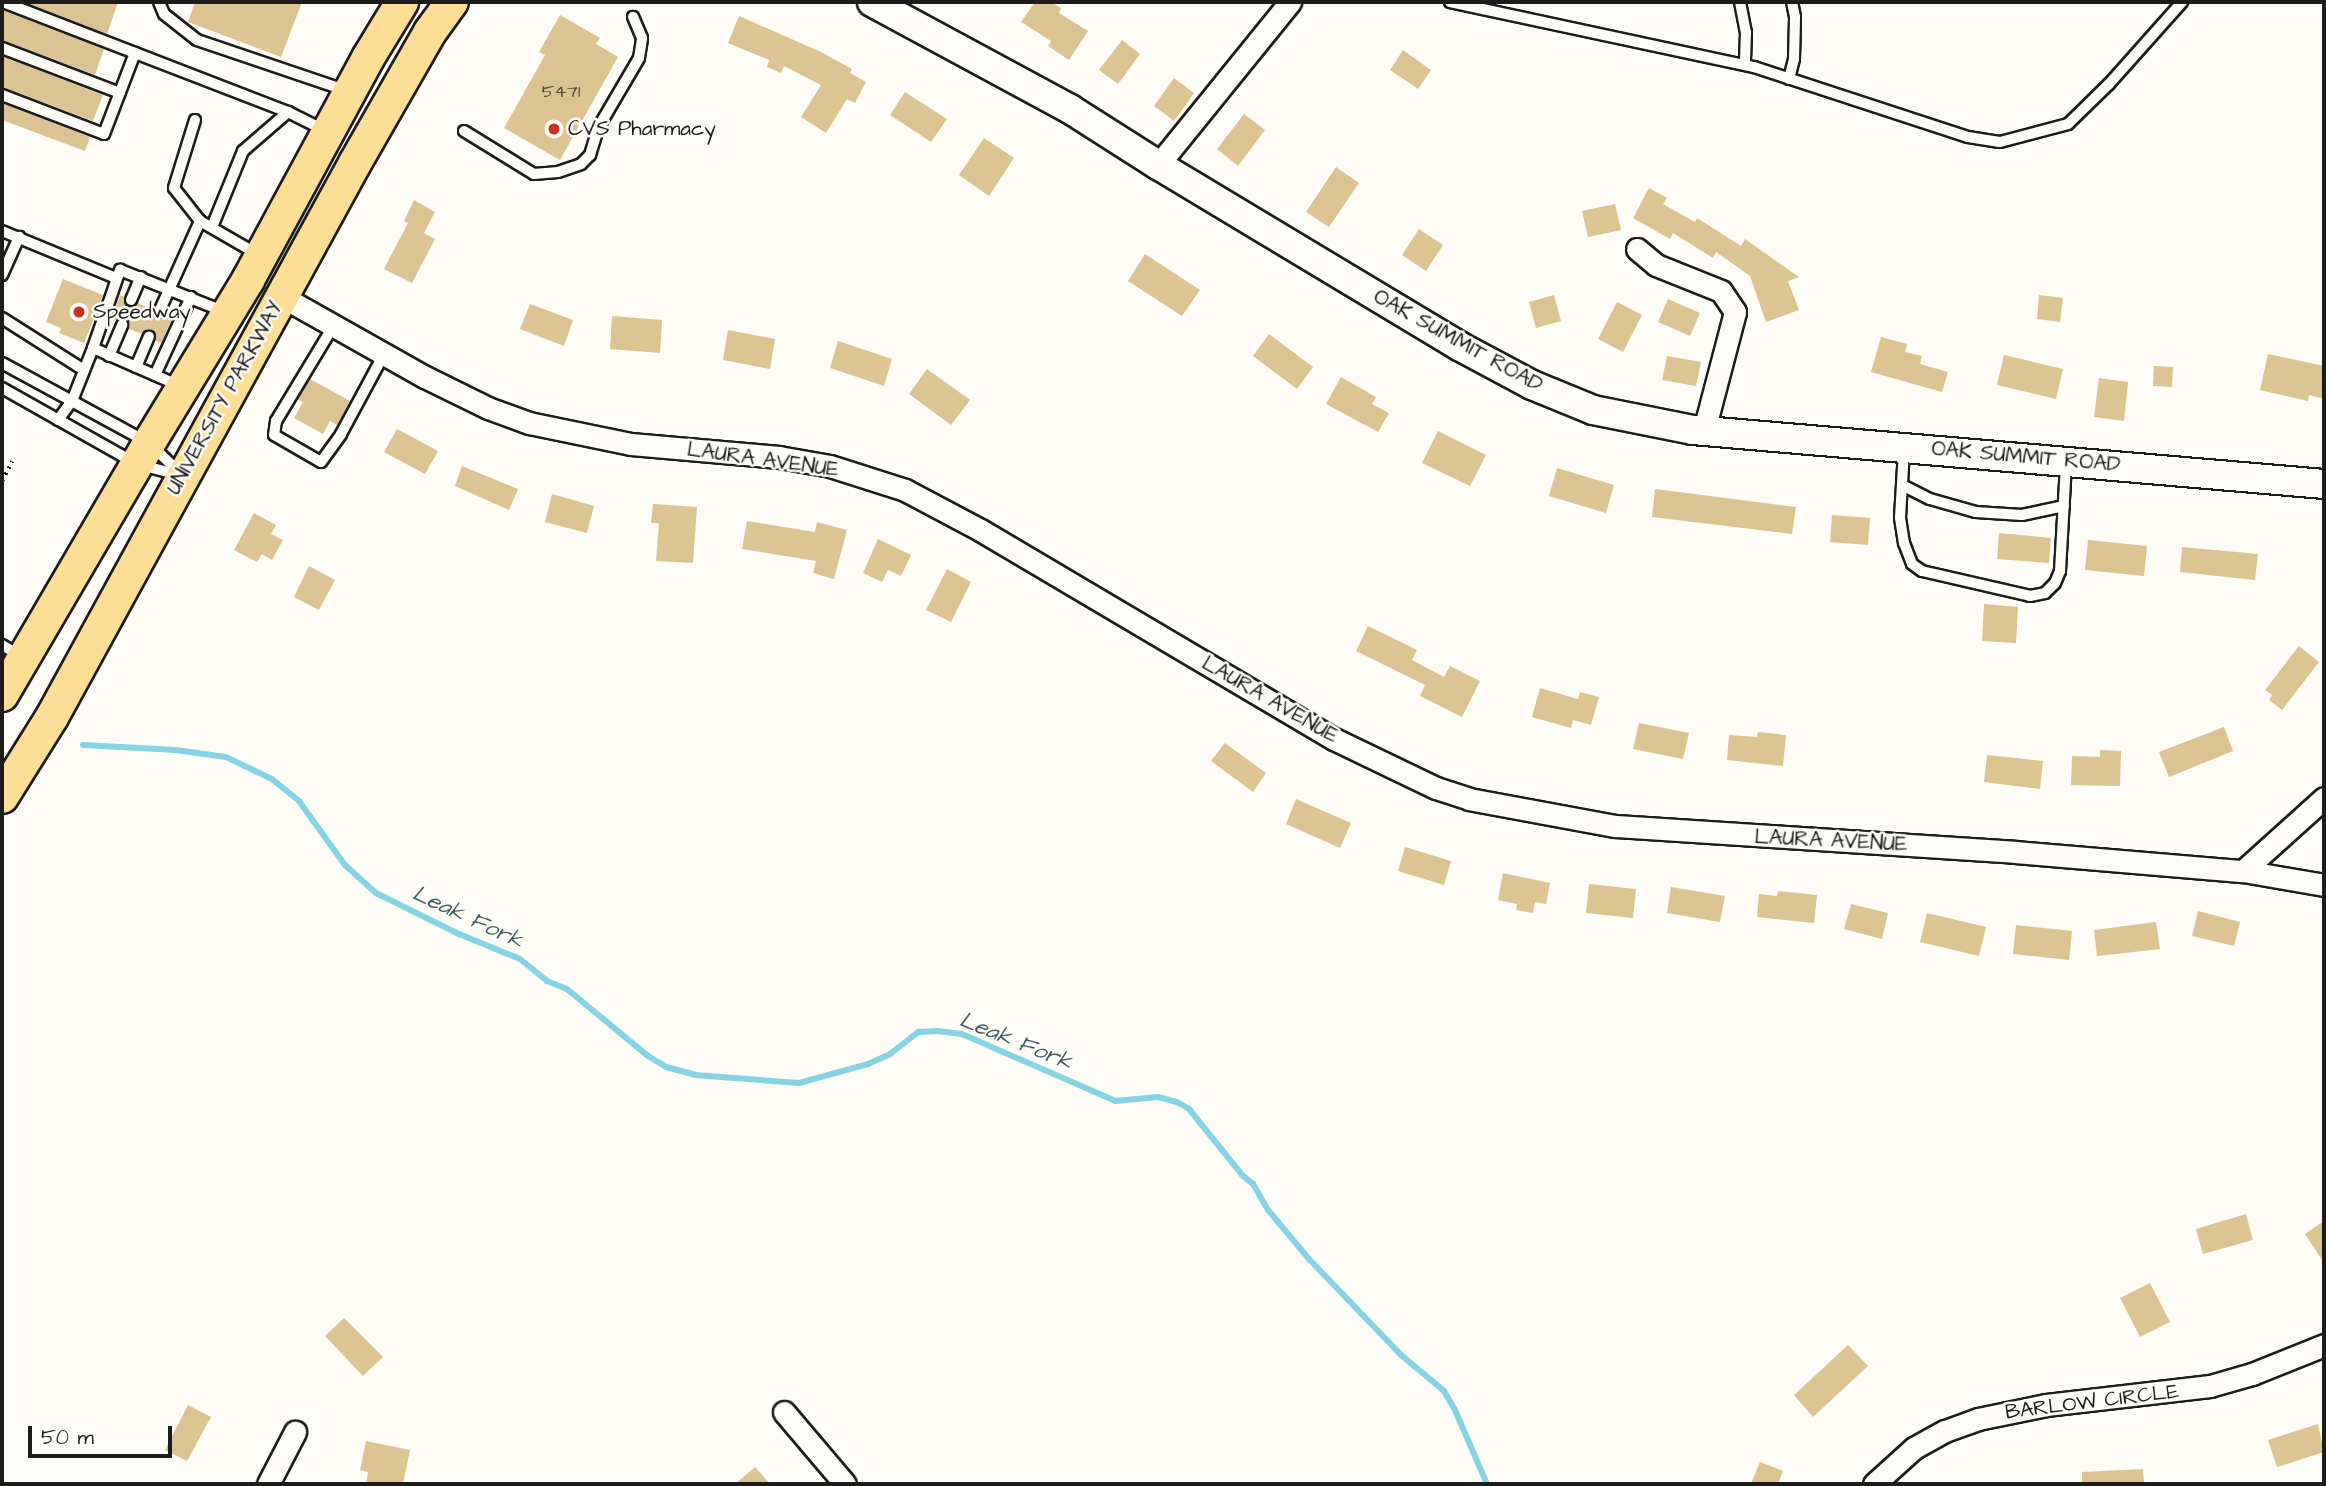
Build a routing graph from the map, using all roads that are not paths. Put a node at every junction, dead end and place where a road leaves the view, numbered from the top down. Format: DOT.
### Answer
graph roads {
  1 [pos="3,2"];
  2 [pos="159,2"];
  3 [pos="402,2"];
  4 [pos="452,2"];
  5 [pos="872,2"];
  6 [pos="1290,2"];
  7 [pos="1450,2"];
  8 [pos="1740,2"];
  9 [pos="1792,2"];
  10 [pos="2182,2"];
  11 [pos="633,17"];
  12 [pos="2,48"];
  13 [pos="135,53"];
  14 [pos="1745,65"];
  15 [pos="1789,79"];
  16 [pos="350,92"];
  17 [pos="120,93"];
  18 [pos="2,95"];
  19 [pos="288,112"];
  20 [pos="195,120"];
  21 [pos="464,131"];
  22 [pos="328,132"];
  23 [pos="1158,165"];
  24 [pos="200,221"];
  25 [pos="212,227"];
  26 [pos="2,231"];
  27 [pos="19,237"];
  28 [pos="1637,249"];
  29 [pos="261,256"];
  30 [pos="2,275"];
  31 [pos="141,277"];
  32 [pos="116,278"];
  33 [pos="168,288"];
  34 [pos="281,296"];
  35 [pos="191,297"];
  36 [pos="131,300"];
  37 [pos="159,312"];
  38 [pos="226,313"];
  39 [pos="2,318"];
  40 [pos="122,326"];
  41 [pos="334,326"];
  42 [pos="149,337"];
  43 [pos="93,348"];
  44 [pos="384,354"];
  45 [pos="110,356"];
  46 [pos="2,363"];
  47 [pos="136,368"];
  48 [pos="84,370"];
  49 [pos="169,381"];
  50 [pos="2,388"];
  51 [pos="72,401"];
  52 [pos="58,420"];
  53 [pos="1704,430"];
  54 [pos="1904,446"];
  55 [pos="143,453"];
  56 [pos="2066,461"];
  57 [pos="182,475"];
  58 [pos="2324,484"];
  59 [pos="1902,485"];
  60 [pos="2064,506"];
  61 [pos="13,652"];
  62 [pos="2,695"];
  63 [pos="2,797"];
  64 [pos="2324,798"];
  65 [pos="2243,871"];
  66 [pos="2324,885"];
  67 [pos="2324,1345"];
  68 [pos="784,1412"];
  69 [pos="295,1432"];
  70 [pos="268,1484"];
  71 [pos="845,1484"];
  72 [pos="1874,1484"];
  1 -- 13 [label="lane"];
  2 -- 16 [label="lane"];
  3 -- 16 [label="main road, UNIVERSITY PARKWAY"];
  4 -- 34 [label="main road, UNIVERSITY PARKWAY"];
  5 -- 23 [label="main road, OAK SUMMIT ROAD"];
  6 -- 23 [label="street"];
  7 -- 14 [label="lane"];
  8 -- 14 [label="lane"];
  9 -- 15 [label="lane"];
  10 -- 15 [label="lane"];
  11 -- 21 [label="lane"];
  12 -- 17 [label="lane"];
  13 -- 17 [label="lane"];
  13 -- 19 [label="lane"];
  14 -- 15 [label="lane"];
  16 -- 22 [label="main road, UNIVERSITY PARKWAY"];
  17 -- 18 [label="lane"];
  19 -- 22 [label="lane"];
  19 -- 25 [label="lane"];
  20 -- 24 [label="lane"];
  22 -- 29 [label="main road, UNIVERSITY PARKWAY"];
  23 -- 53 [label="main road, OAK SUMMIT ROAD"];
  24 -- 25 [label="lane"];
  24 -- 33 [label="lane"];
  25 -- 29 [label="lane"];
  26 -- 27 [label="lane"];
  27 -- 30 [label="lane"];
  27 -- 32 [label="lane"];
  28 -- 53 [label="street"];
  29 -- 38 [label="main road, UNIVERSITY PARKWAY"];
  31 -- 32 [label="lane"];
  31 -- 33 [label="lane"];
  31 -- 36 [label="lane"];
  32 -- 43 [label="lane"];
  33 -- 35 [label="lane"];
  33 -- 37 [label="lane"];
  34 -- 41 [label="street, LAURA AVENUE"];
  34 -- 57 [label="main road, UNIVERSITY PARKWAY"];
  35 -- 38 [label="lane"];
  35 -- 49 [label="lane"];
  38 -- 49 [label="main road, UNIVERSITY PARKWAY"];
  39 -- 48 [label="lane"];
  40 -- 45 [label="lane"];
  41 -- 44 [label="street, LAURA AVENUE"];
  41 -- 44 [label="lane"];
  42 -- 47 [label="lane"];
  43 -- 45 [label="lane"];
  43 -- 48 [label="lane"];
  44 -- 65 [label="street, LAURA AVENUE"];
  45 -- 47 [label="lane"];
  46 -- 51 [label="lane"];
  47 -- 49 [label="lane"];
  48 -- 51 [label="lane"];
  49 -- 55 [label="main road, UNIVERSITY PARKWAY"];
  50 -- 52 [label="lane"];
  51 -- 52 [label="lane"];
  51 -- 55 [label="lane"];
  52 -- 55 [label="lane"];
  53 -- 54 [label="main road, OAK SUMMIT ROAD"];
  54 -- 56 [label="main road, OAK SUMMIT ROAD"];
  54 -- 59 [label="lane"];
  55 -- 57 [label="lane"];
  55 -- 57 [label="lane"];
  55 -- 61 [label="main road, UNIVERSITY PARKWAY"];
  56 -- 58 [label="main road, OAK SUMMIT ROAD"];
  56 -- 60 [label="lane"];
  57 -- 63 [label="main road, UNIVERSITY PARKWAY"];
  59 -- 60 [label="lane"];
  59 -- 60 [label="lane"];
  61 -- 62 [label="main road, UNIVERSITY PARKWAY"];
  64 -- 65 [label="street"];
  65 -- 66 [label="street, LAURA AVENUE"];
  67 -- 72 [label="street, BARLOW CIRCLE"];
  68 -- 71 [label="street"];
  69 -- 70 [label="street"];
}
